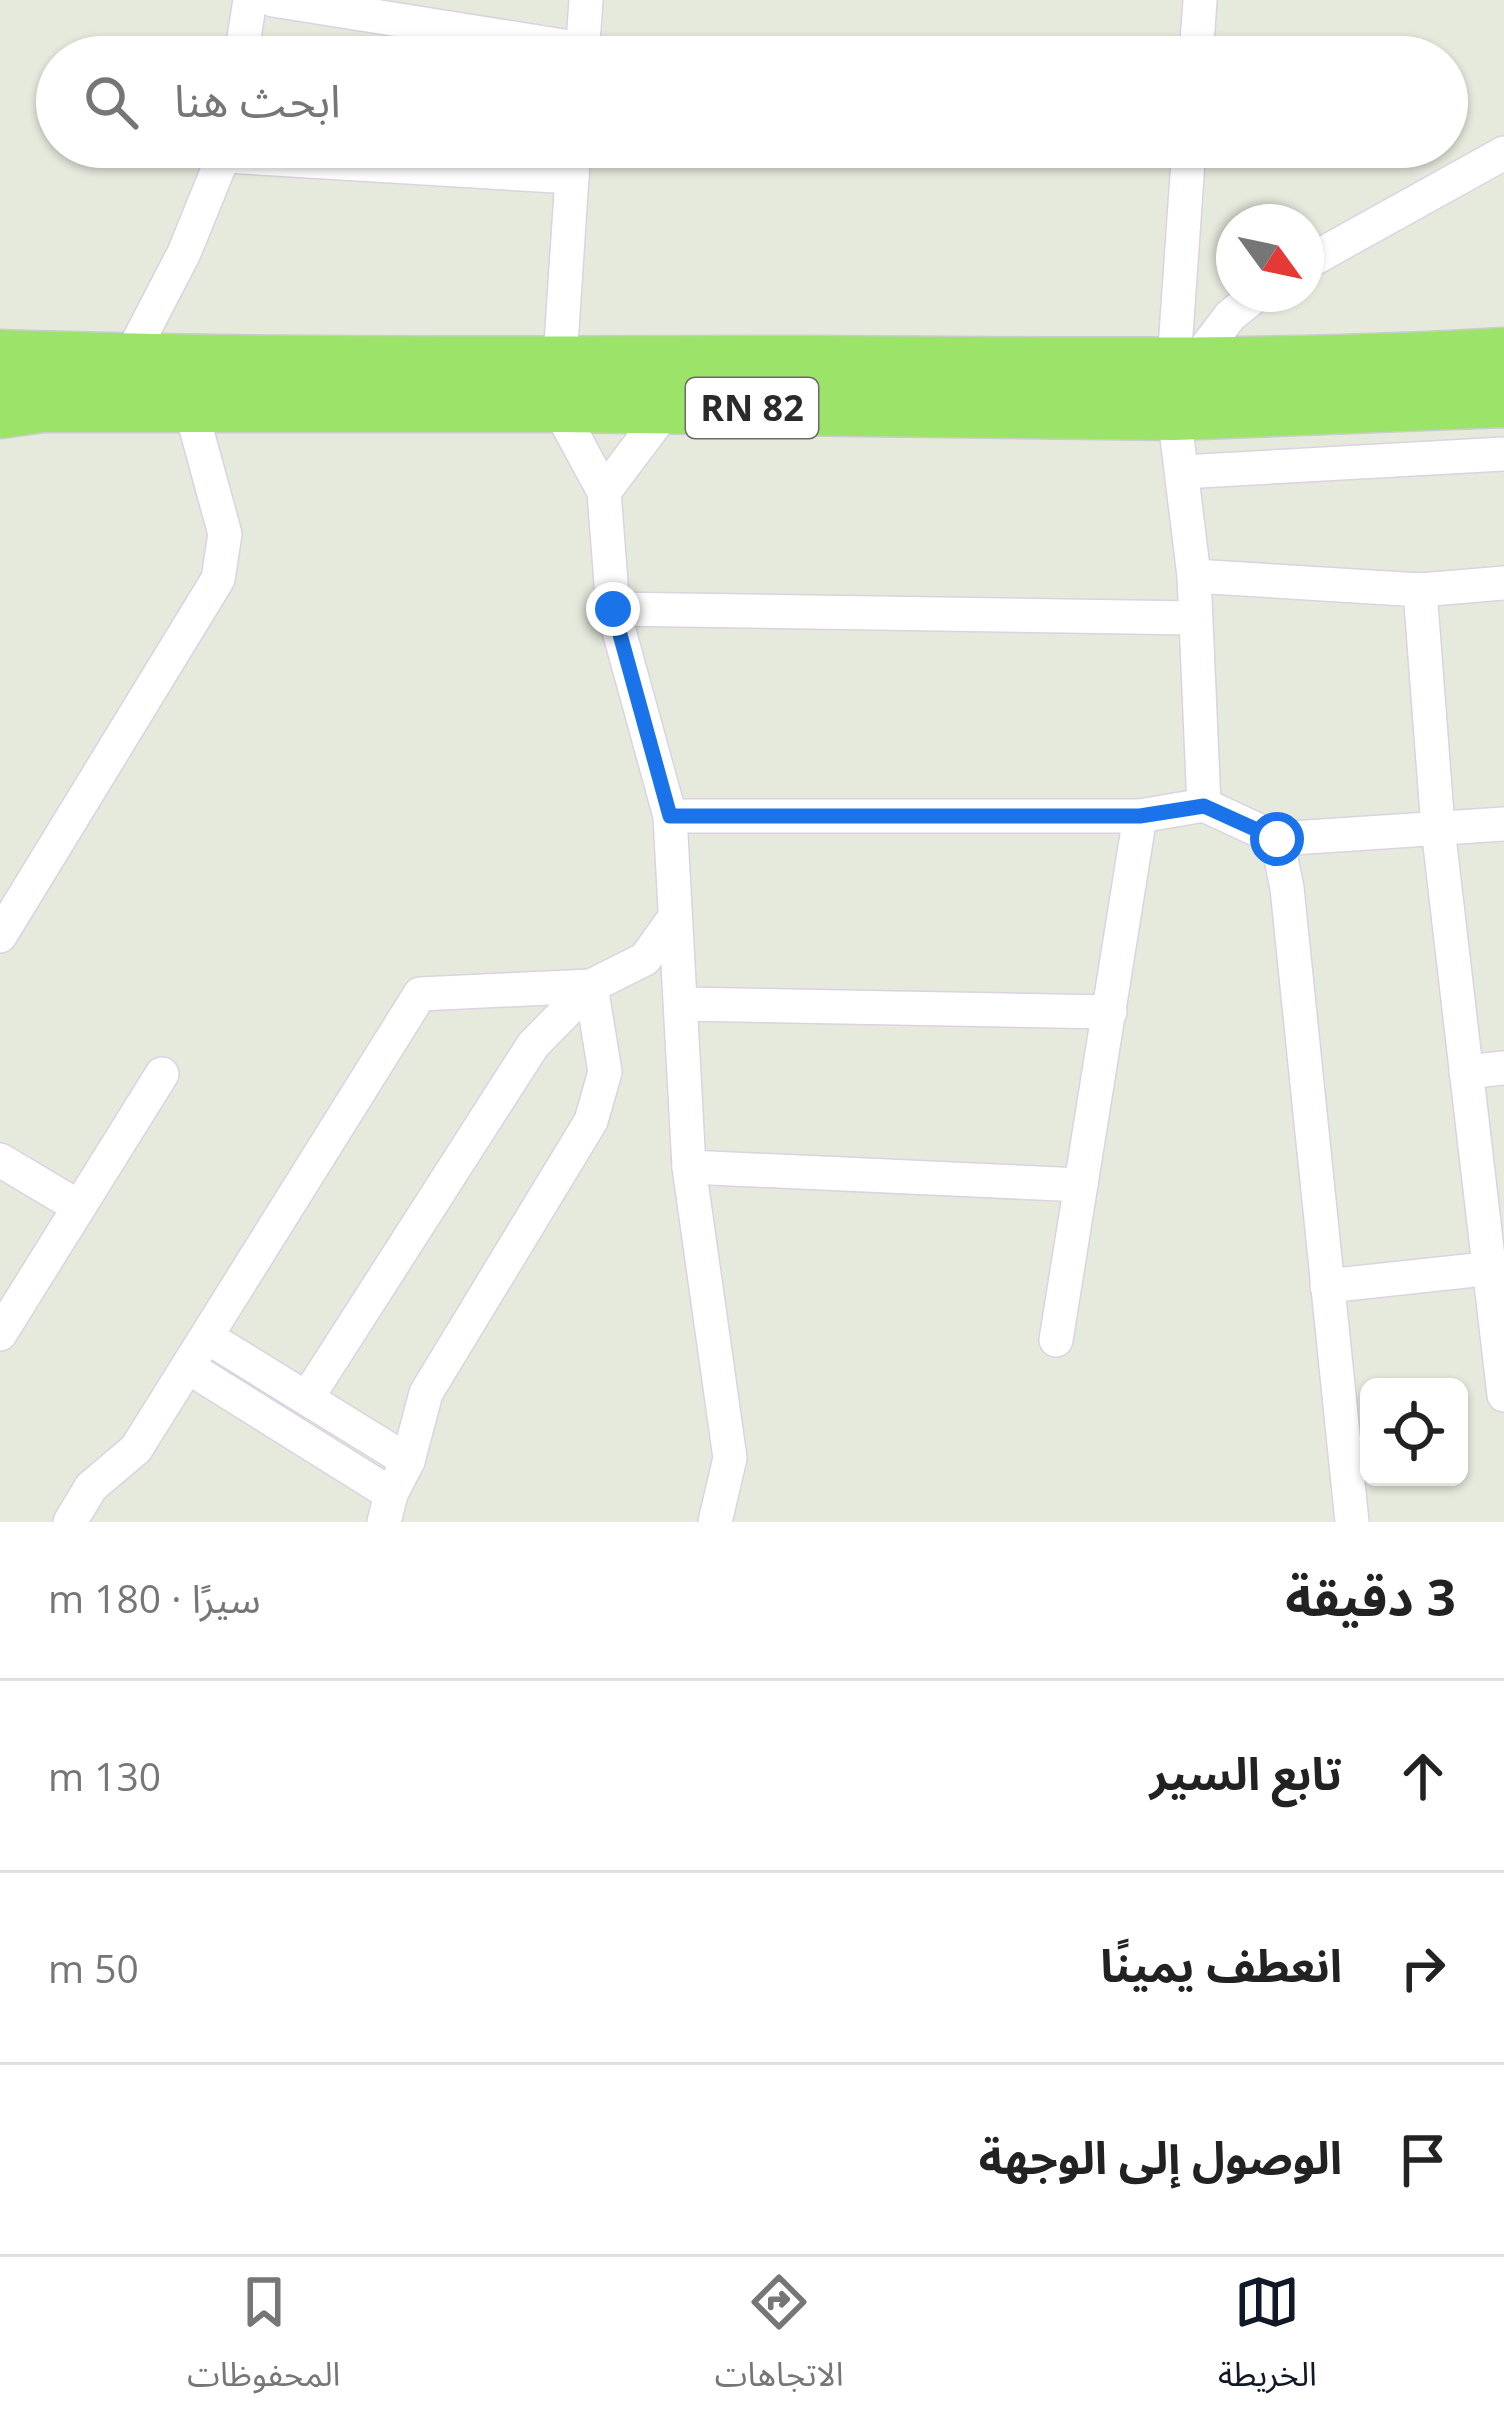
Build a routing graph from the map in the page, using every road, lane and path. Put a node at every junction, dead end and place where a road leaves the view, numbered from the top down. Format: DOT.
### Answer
graph roads {
  1 [pos="250,0"];
  2 [pos="273,0"];
  3 [pos="586,0"];
  4 [pos="1200,0"];
  5 [pos="244,36"];
  6 [pos="483,36"];
  7 [pos="583,36"];
  8 [pos="1197,36"];
  9 [pos="1504,153"];
  10 [pos="220,168"];
  11 [pos="573,168"];
  12 [pos="1188,168"];
  13 [pos="1324,252"];
  14 [pos="1235,312"];
  15 [pos="1504,355"];
  16 [pos="0,357"];
  17 [pos="128,361"];
  18 [pos="1181,379"];
  19 [pos="558,384"];
  20 [pos="1504,400"];
  21 [pos="190,406"];
  22 [pos="668,407"];
  23 [pos="0,411"];
  24 [pos="1504,454"];
  25 [pos="1182,472"];
  26 [pos="604,492"];
  27 [pos="1194,576"];
  28 [pos="1504,583"];
  29 [pos="1420,590"];
  30 [pos="613,609"];
  31 [pos="1195,618"];
  32 [pos="1204,806"];
  33 [pos="670,816"];
  34 [pos="1140,816"];
  35 [pos="1504,824"];
  36 [pos="1438,828"];
  37 [pos="1277,839"];
  38 [pos="676,917"];
  39 [pos="0,936"];
  40 [pos="591,986"];
  41 [pos="681,1004"];
  42 [pos="1110,1012"];
  43 [pos="1504,1069"];
  44 [pos="1466,1072"];
  45 [pos="162,1074"];
  46 [pos="0,1160"];
  47 [pos="689,1167"];
  48 [pos="1082,1185"];
  49 [pos="80,1207"];
  50 [pos="1496,1267"];
  51 [pos="1327,1286"];
  52 [pos="0,1334"];
  53 [pos="207,1337"];
  54 [pos="1056,1340"];
  55 [pos="188,1366"];
  56 [pos="1504,1395"];
  57 [pos="308,1398"];
  58 [pos="408,1462"];
  59 [pos="387,1508"];
  60 [pos="70,1522"];
  61 [pos="715,1522"];
  62 [pos="1352,1522"];
  1 -- 5 [label="street"];
  2 -- 6 [label="street"];
  3 -- 7 [label="street"];
  4 -- 8 [label="street"];
  9 -- 13 [label="street"];
  10 -- 17 [label="street"];
  11 -- 19 [label="street"];
  12 -- 18 [label="street"];
  14 -- 18 [label="street"];
  15 -- 18 [label="main road, RN 82"];
  16 -- 17 [label="main road, RN 82"];
  17 -- 19 [label="main road, RN 82"];
  18 -- 19 [label="main road, RN 82"];
  18 -- 20 [label="main road, RN 82"];
  18 -- 22 [label="main road, RN 82"];
  18 -- 25 [label="street"];
  19 -- 21 [label="main road, RN 82"];
  19 -- 22 [label="main road, RN 82"];
  19 -- 26 [label="street"];
  21 -- 23 [label="main road, RN 82"];
  21 -- 39 [label="street"];
  22 -- 26 [label="street"];
  24 -- 25 [label="street"];
  25 -- 27 [label="street"];
  26 -- 30 [label="street"];
  27 -- 29 [label="street"];
  27 -- 31 [label="street"];
  28 -- 29 [label="street"];
  29 -- 36 [label="street"];
  30 -- 31 [label="street"];
  30 -- 33 [label="street"];
  31 -- 32 [label="street"];
  32 -- 34 [label="street"];
  32 -- 37 [label="street"];
  33 -- 34 [label="street"];
  33 -- 38 [label="street"];
  34 -- 42 [label="street"];
  35 -- 36 [label="street"];
  36 -- 37 [label="street"];
  36 -- 44 [label="street"];
  37 -- 51 [label="street"];
  38 -- 40 [label="street"];
  38 -- 41 [label="street"];
  40 -- 53 [label="street"];
  40 -- 57 [label="street"];
  40 -- 58 [label="street"];
  41 -- 42 [label="street"];
  41 -- 47 [label="street"];
  42 -- 48 [label="street"];
  43 -- 44 [label="street"];
  44 -- 50 [label="street"];
  45 -- 49 [label="street"];
  46 -- 49 [label="street"];
  47 -- 48 [label="street"];
  47 -- 61 [label="street"];
  48 -- 54 [label="street"];
  49 -- 52 [label="street"];
  50 -- 51 [label="street"];
  50 -- 56 [label="street"];
  51 -- 62 [label="street"];
  53 -- 55 [label="street"];
  53 -- 57 [label="street"];
  55 -- 59 [label="street"];
  55 -- 60 [label="street"];
  57 -- 58 [label="street"];
  58 -- 59 [label="street"];
}
